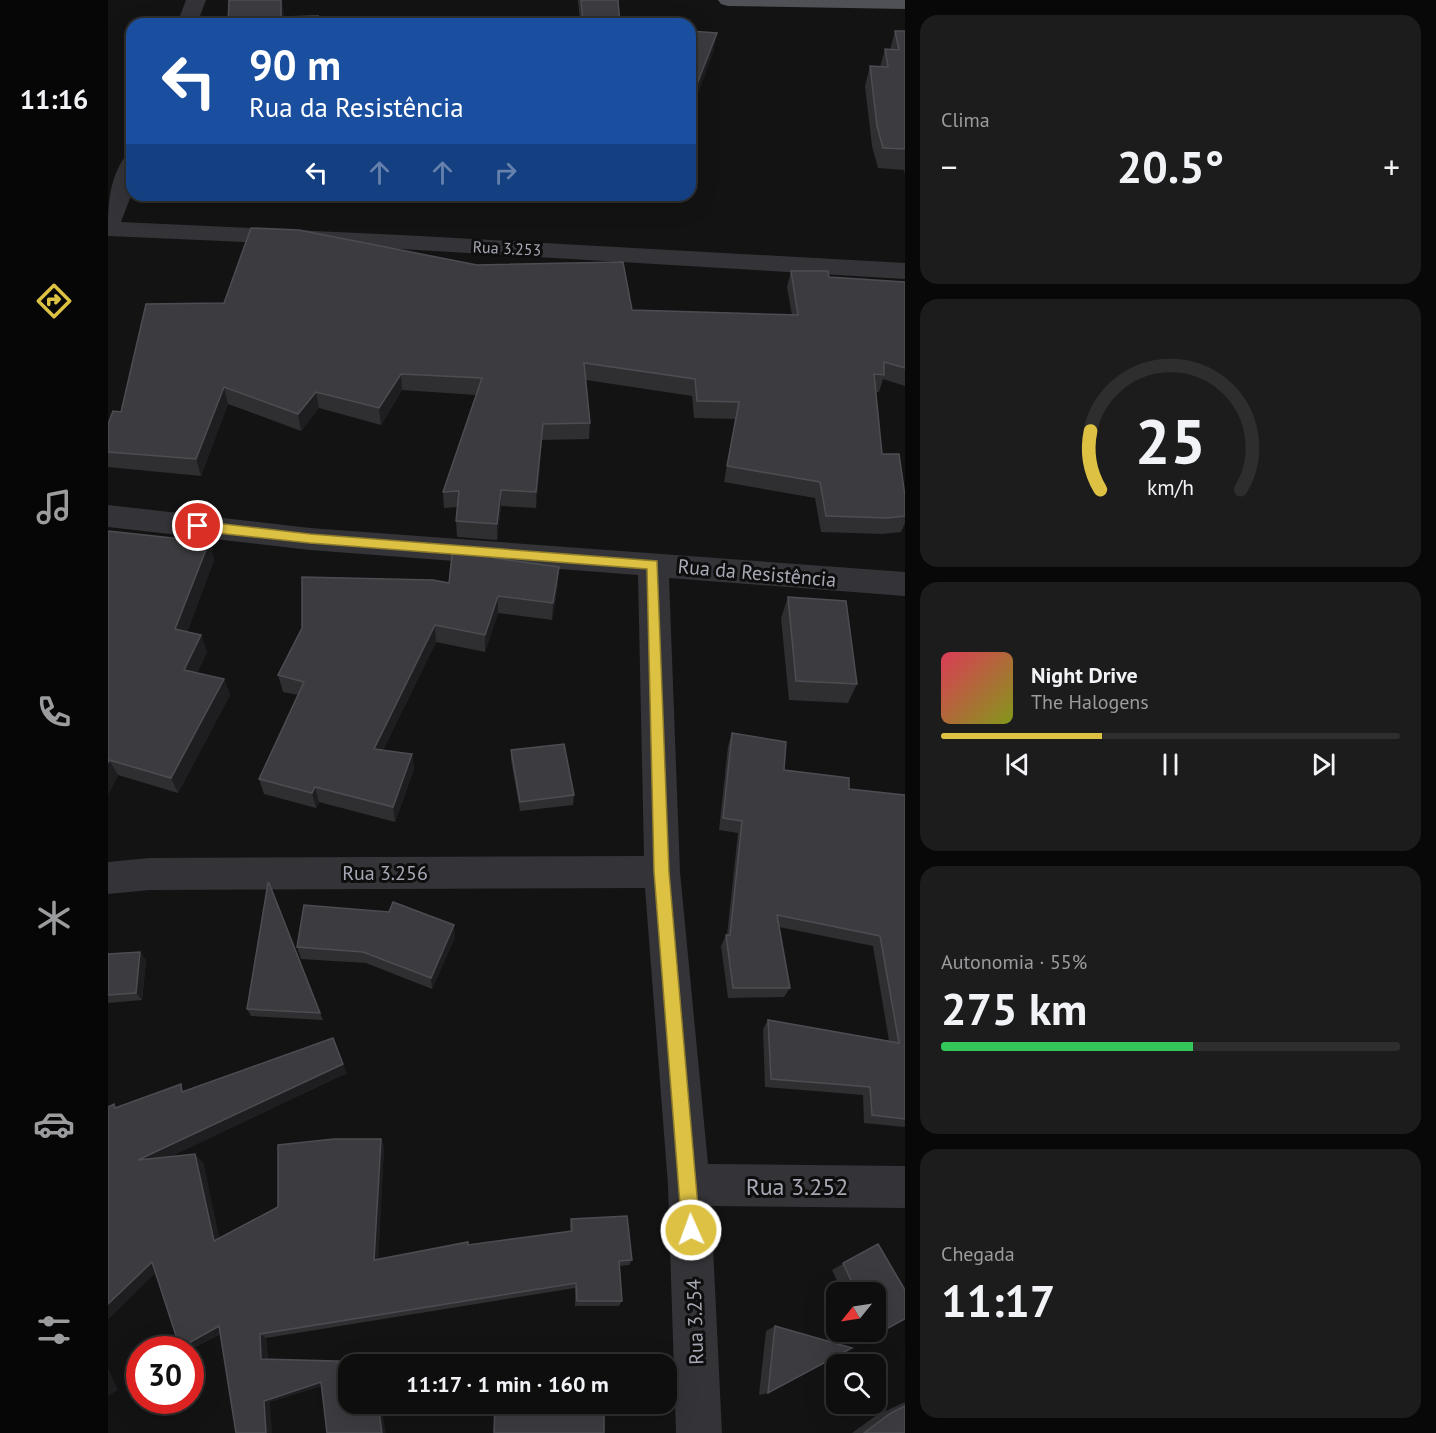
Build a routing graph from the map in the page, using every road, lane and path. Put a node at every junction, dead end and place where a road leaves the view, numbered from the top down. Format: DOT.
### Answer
graph roads {
  1 [pos="196,0"];
  2 [pos="728,0"];
  3 [pos="905,3"];
  4 [pos="189,18"];
  5 [pos="126,178"];
  6 [pos="108,224"];
  7 [pos="108,229"];
  8 [pos="905,271"];
  9 [pos="108,516"];
  10 [pos="653,564"];
  11 [pos="905,585"];
  12 [pos="662,872"];
  13 [pos="108,878"];
  14 [pos="689,1185"];
  15 [pos="905,1187"];
  16 [pos="699,1433"];
  1 -- 4 [label="street"];
  2 -- 3 [label="main road"];
  5 -- 6 [label="street"];
  7 -- 8 [label="street, Rua 3.253"];
  9 -- 10 [label="street, Rua da Resistência"];
  10 -- 11 [label="street, Rua da Resistência"];
  10 -- 12 [label="street, Rua 3.254"];
  12 -- 13 [label="street, Rua 3.256"];
  12 -- 14 [label="street, Rua 3.254"];
  14 -- 15 [label="street, Rua 3.252"];
  14 -- 16 [label="street, Rua 3.254"];
}
